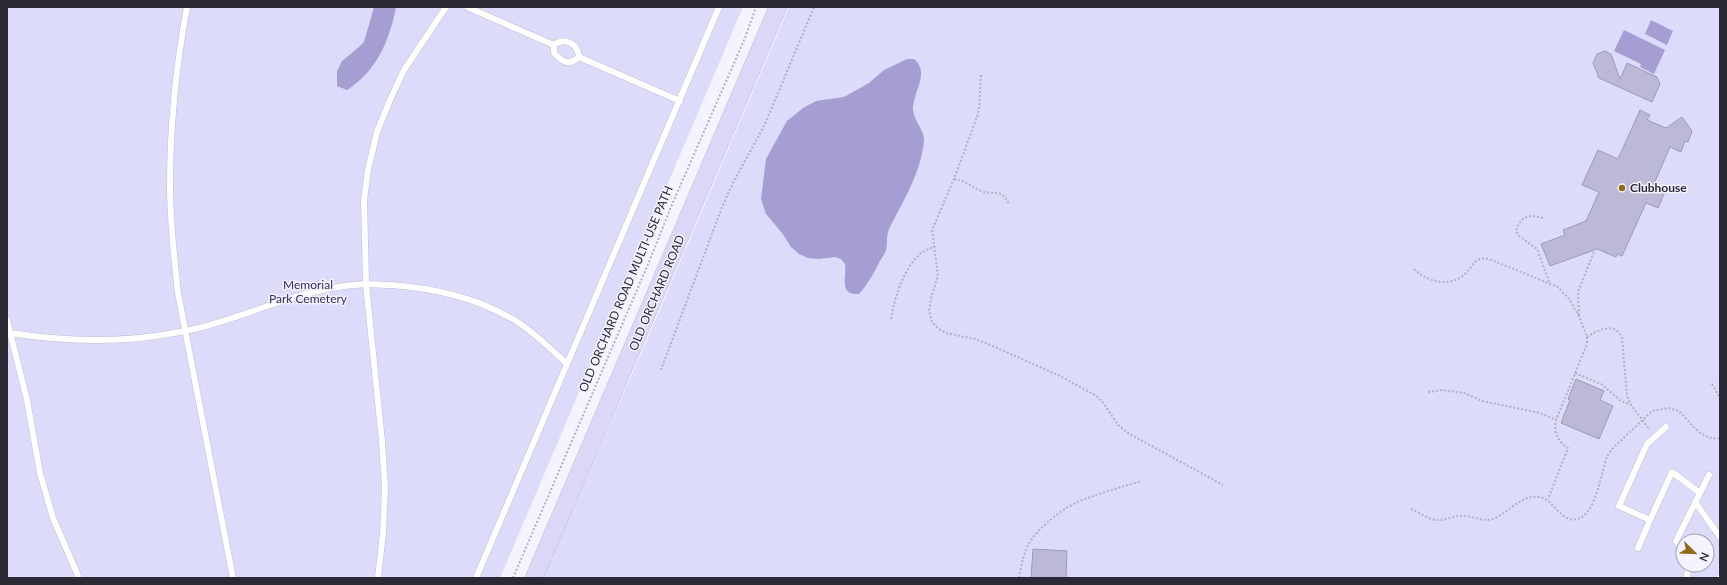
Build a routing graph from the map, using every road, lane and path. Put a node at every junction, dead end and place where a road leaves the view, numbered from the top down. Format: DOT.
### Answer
graph roads {
  1 [pos="187,7"];
  2 [pos="446,7"];
  3 [pos="467,7"];
  4 [pos="719,7"];
  5 [pos="756,7"];
  6 [pos="778,7"];
  7 [pos="814,7"];
  8 [pos="554,45"];
  9 [pos="579,56"];
  10 [pos="981,75"];
  11 [pos="680,101"];
  12 [pos="954,179"];
  13 [pos="1009,204"];
  14 [pos="1543,218"];
  15 [pos="935,246"];
  16 [pos="1595,249"];
  17 [pos="1414,269"];
  18 [pos="366,284"];
  19 [pos="1550,284"];
  20 [pos="1579,316"];
  21 [pos="7,320"];
  22 [pos="891,320"];
  23 [pos="186,331"];
  24 [pos="10,333"];
  25 [pos="1587,337"];
  26 [pos="567,364"];
  27 [pos="661,370"];
  28 [pos="1575,373"];
  29 [pos="1712,384"];
  30 [pos="1428,392"];
  31 [pos="1720,398"];
  32 [pos="1631,405"];
  33 [pos="1556,420"];
  34 [pos="1643,421"];
  35 [pos="1666,426"];
  36 [pos="1656,436"];
  37 [pos="1720,438"];
  38 [pos="1709,475"];
  39 [pos="1141,482"];
  40 [pos="1222,485"];
  41 [pos="1700,493"];
  42 [pos="1548,499"];
  43 [pos="1695,502"];
  44 [pos="1411,509"];
  45 [pos="1650,520"];
  46 [pos="1680,533"];
  47 [pos="1720,537"];
  48 [pos="1638,548"];
  49 [pos="79,578"];
  50 [pos="233,578"];
  51 [pos="378,578"];
  52 [pos="476,578"];
  53 [pos="513,578"];
  54 [pos="534,578"];
  55 [pos="1019,578"];
  1 -- 23 [label="lane"];
  2 -- 18 [label="lane"];
  3 -- 8 [label="lane"];
  4 -- 11 [label="lane"];
  5 -- 53 [label="path, OLD ORCHARD ROAD MULTI-USE PATH"];
  6 -- 54 [label="main road, OLD ORCHARD ROAD"];
  7 -- 27 [label="path"];
  8 -- 9 [label="lane"];
  8 -- 9 [label="lane"];
  9 -- 11 [label="lane"];
  10 -- 12 [label="path"];
  11 -- 26 [label="lane"];
  12 -- 13 [label="path"];
  12 -- 15 [label="path"];
  14 -- 19 [label="path"];
  15 -- 22 [label="path"];
  15 -- 40 [label="path"];
  16 -- 20 [label="path"];
  17 -- 19 [label="path"];
  18 -- 23 [label="lane"];
  18 -- 26 [label="lane"];
  18 -- 51 [label="lane"];
  19 -- 20 [label="path"];
  20 -- 25 [label="path"];
  21 -- 24 [label="lane"];
  23 -- 24 [label="lane"];
  23 -- 50 [label="lane"];
  24 -- 49 [label="lane"];
  25 -- 28 [label="path"];
  25 -- 32 [label="path"];
  26 -- 52 [label="lane"];
  28 -- 32 [label="path"];
  28 -- 33 [label="path"];
  29 -- 31 [label="path"];
  30 -- 33 [label="path"];
  32 -- 34 [label="path"];
  33 -- 42 [label="path"];
  34 -- 36 [label="path"];
  34 -- 37 [label="path"];
  34 -- 42 [label="path"];
  35 -- 36 [label="lane"];
  36 -- 45 [label="lane"];
  38 -- 41 [label="lane"];
  39 -- 55 [label="path"];
  41 -- 43 [label="lane"];
  41 -- 45 [label="lane"];
  42 -- 44 [label="path"];
  43 -- 46 [label="lane"];
  43 -- 47 [label="lane"];
  45 -- 48 [label="lane"];
}
